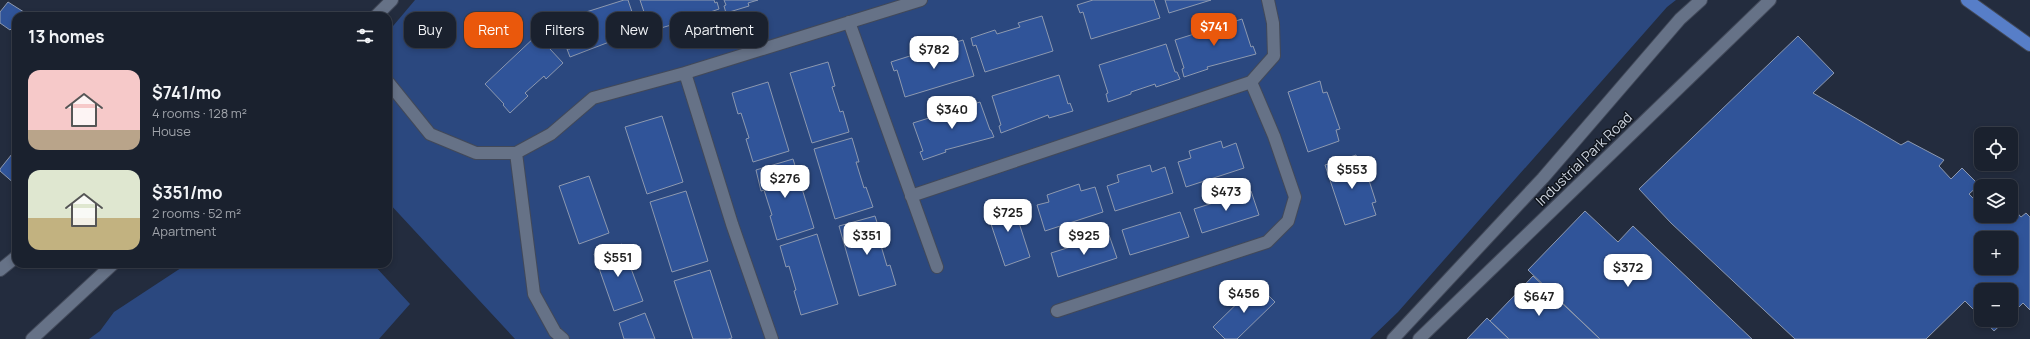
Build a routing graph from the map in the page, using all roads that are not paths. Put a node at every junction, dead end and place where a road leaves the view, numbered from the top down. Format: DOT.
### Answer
graph roads {
  1 [pos="921,0"];
  2 [pos="1268,0"];
  3 [pos="1701,0"];
  4 [pos="1770,0"];
  5 [pos="386,1"];
  6 [pos="1968,1"];
  7 [pos="379,12"];
  8 [pos="848,22"];
  9 [pos="2030,45"];
  10 [pos="685,74"];
  11 [pos="1251,82"];
  12 [pos="392,87"];
  13 [pos="516,153"];
  14 [pos="911,196"];
  15 [pos="12,260"];
  16 [pos="937,267"];
  17 [pos="109,268"];
  18 [pos="0,270"];
  19 [pos="1057,311"];
  20 [pos="32,339"];
  21 [pos="563,339"];
  22 [pos="772,339"];
  23 [pos="1394,339"];
  24 [pos="1419,339"];
  1 -- 8 [label="street"];
  2 -- 11 [label="street"];
  3 -- 23 [label="street, Industrial Park Road"];
  4 -- 24 [label="street, Industrial Park Road"];
  5 -- 7 [label="street"];
  6 -- 9 [label="main road"];
  8 -- 10 [label="street"];
  8 -- 14 [label="street"];
  10 -- 13 [label="street"];
  10 -- 22 [label="street"];
  11 -- 14 [label="street"];
  11 -- 19 [label="street"];
  12 -- 13 [label="street"];
  13 -- 21 [label="street"];
  14 -- 16 [label="street"];
  15 -- 18 [label="street"];
  17 -- 20 [label="street"];
}
